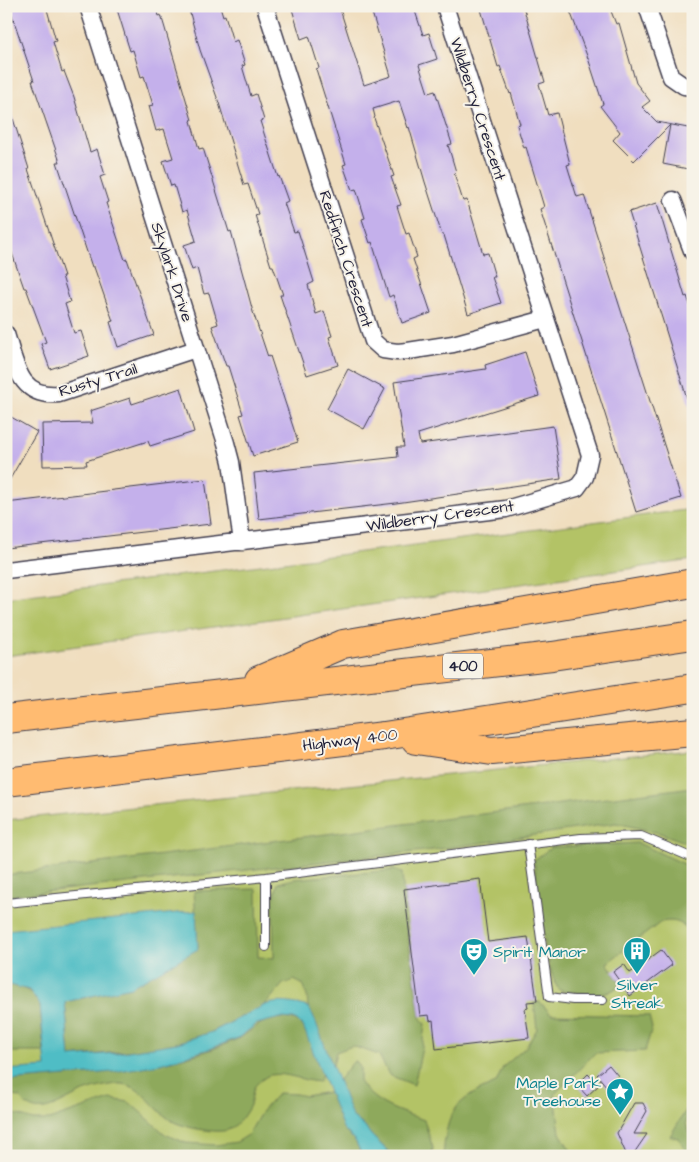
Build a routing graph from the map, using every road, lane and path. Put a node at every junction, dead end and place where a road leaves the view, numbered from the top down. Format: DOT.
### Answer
graph roads {
  1 [pos="88,6"];
  2 [pos="265,6"];
  3 [pos="446,6"];
  4 [pos="647,6"];
  5 [pos="693,87"];
  6 [pos="673,200"];
  7 [pos="693,254"];
  8 [pos="545,319"];
  9 [pos="6,334"];
  10 [pos="196,349"];
  11 [pos="242,542"];
  12 [pos="6,570"];
  13 [pos="693,583"];
  14 [pos="693,635"];
  15 [pos="693,688"];
  16 [pos="232,692"];
  17 [pos="6,719"];
  18 [pos="693,732"];
  19 [pos="384,736"];
  20 [pos="6,782"];
  21 [pos="528,844"];
  22 [pos="693,858"];
  23 [pos="266,877"];
  24 [pos="6,904"];
  25 [pos="266,947"];
  26 [pos="603,1000"];
  1 -- 10 [label="street, Skylark Drive"];
  2 -- 8 [label="street, Redfinch Crescent"];
  3 -- 8 [label="street, Wildberry Crescent"];
  4 -- 5 [label="street"];
  6 -- 7 [label="street"];
  8 -- 11 [label="street, Wildberry Crescent"];
  9 -- 10 [label="street, Rusty Trail"];
  10 -- 11 [label="street, Skylark Drive"];
  11 -- 12 [label="street, Wildberry Crescent"];
  13 -- 16 [label="highway"];
  14 -- 16 [label="highway, 400"];
  15 -- 19 [label="highway, Highway 400"];
  16 -- 17 [label="highway, 400"];
  18 -- 19 [label="highway"];
  19 -- 20 [label="highway, Highway 400"];
  21 -- 22 [label="lane"];
  21 -- 23 [label="lane"];
  21 -- 26 [label="lane"];
  23 -- 24 [label="lane"];
  23 -- 25 [label="lane"];
}
